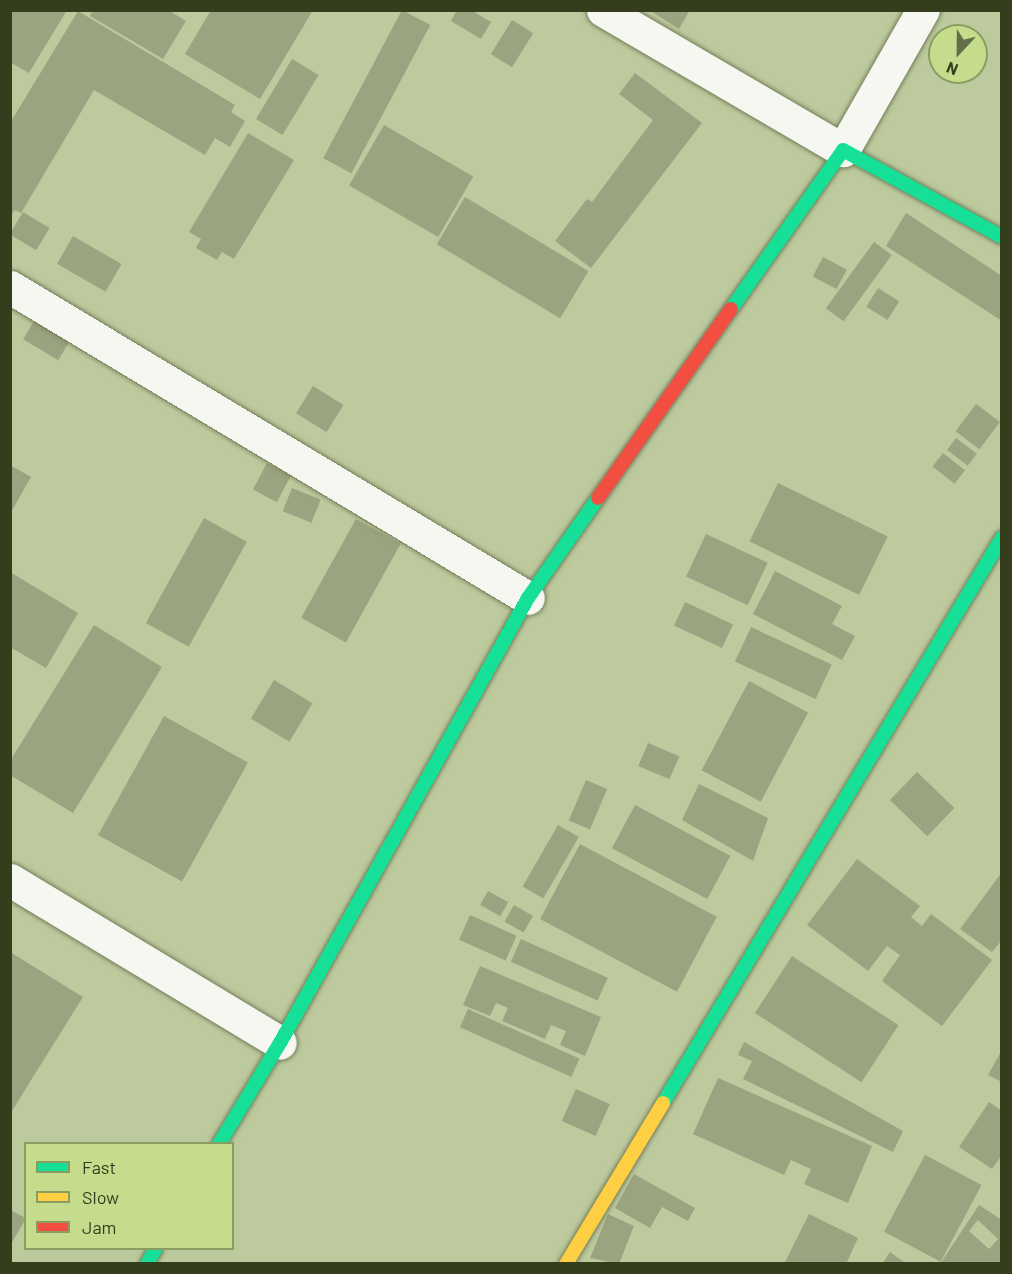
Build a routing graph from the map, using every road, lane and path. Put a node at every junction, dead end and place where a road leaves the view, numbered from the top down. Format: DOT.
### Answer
graph roads {
  1 [pos="603,10"];
  2 [pos="923,10"];
  3 [pos="843,150"];
  4 [pos="1002,237"];
  5 [pos="10,287"];
  6 [pos="1002,538"];
  7 [pos="528,598"];
  8 [pos="10,880"];
  9 [pos="280,1043"];
  10 [pos="220,1142"];
  11 [pos="155,1250"];
  12 [pos="147,1263"];
  13 [pos="566,1263"];
  1 -- 3 [label="street"];
  2 -- 3 [label="street"];
  3 -- 4 [label="street"];
  3 -- 7 [label="street"];
  5 -- 7 [label="street"];
  6 -- 13 [label="street"];
  7 -- 9 [label="street"];
  8 -- 9 [label="street"];
  9 -- 10 [label="street"];
  11 -- 12 [label="street"];
}
